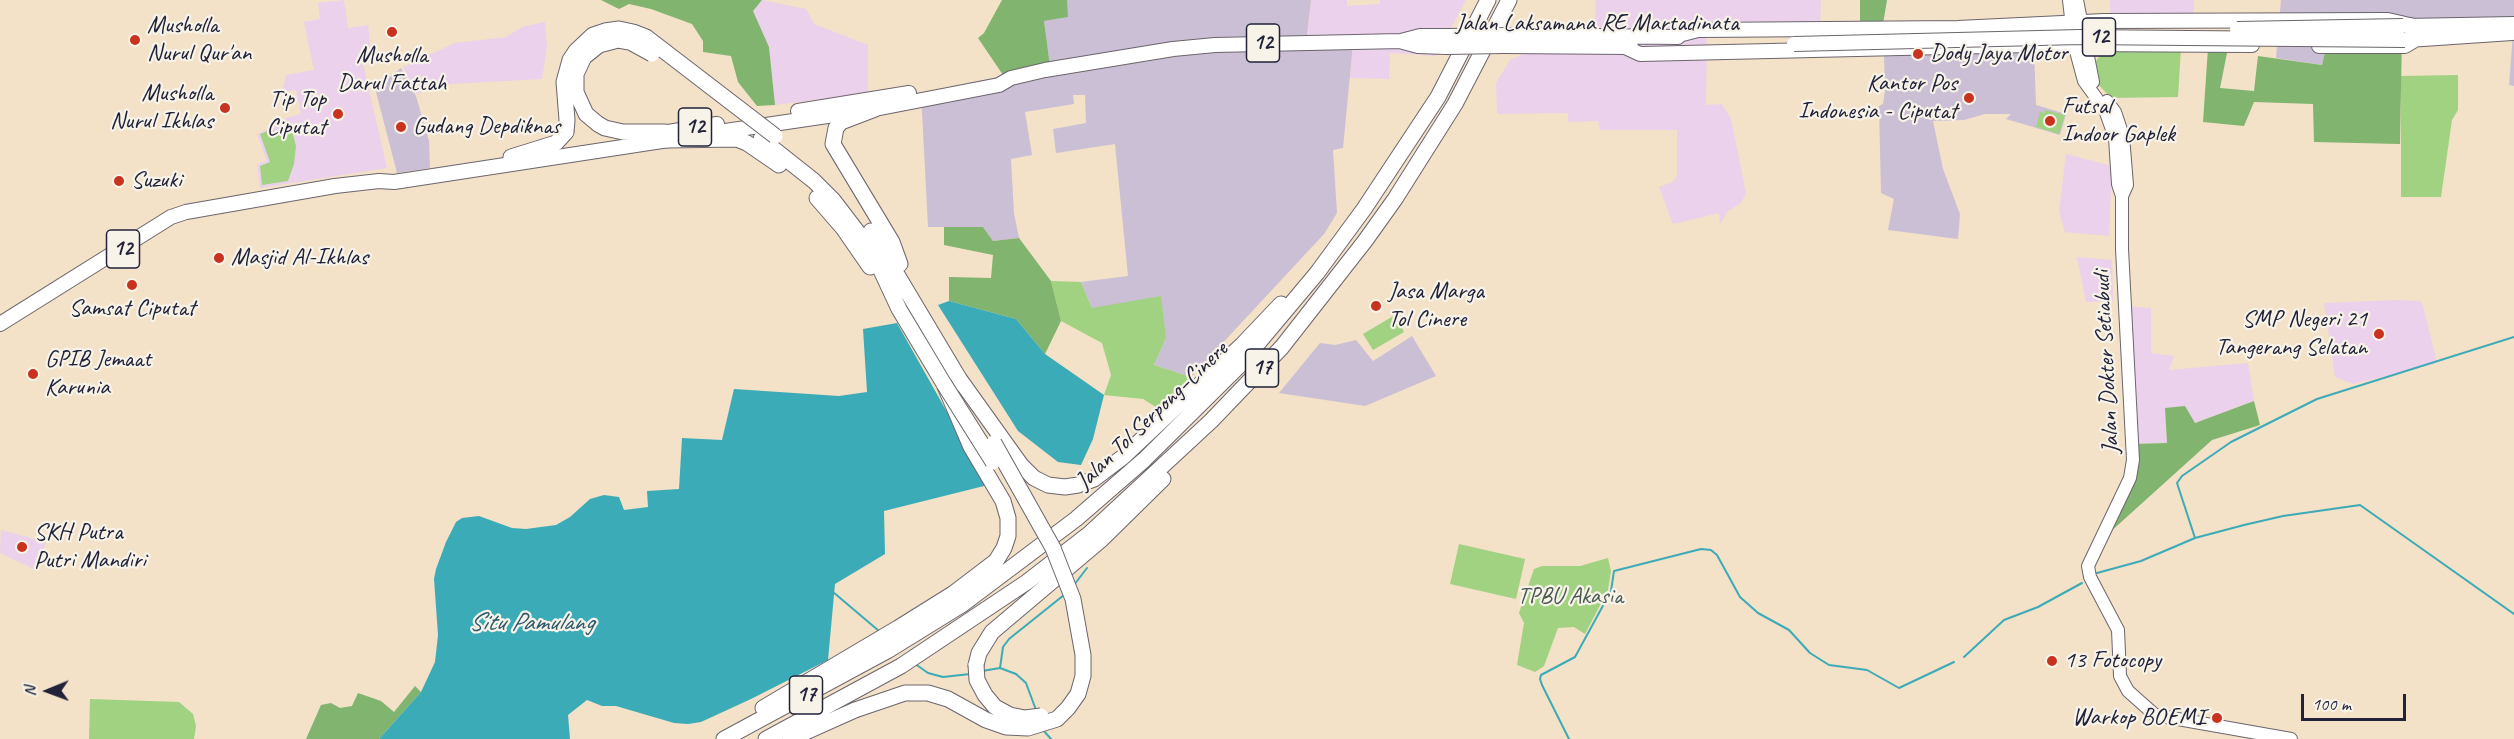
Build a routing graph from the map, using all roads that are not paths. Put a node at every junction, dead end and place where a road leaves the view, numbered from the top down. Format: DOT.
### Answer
graph roads {
  1 [pos="1488,0"];
  2 [pos="1509,0"];
  3 [pos="2068,0"];
  4 [pos="2077,0"];
  5 [pos="2104,21"];
  6 [pos="2076,22"];
  7 [pos="2052,23"];
  8 [pos="2514,24"];
  9 [pos="2409,33"];
  10 [pos="2514,33"];
  11 [pos="1671,37"];
  12 [pos="1794,40"];
  13 [pos="1535,41"];
  14 [pos="2080,44"];
  15 [pos="2103,44"];
  16 [pos="2052,45"];
  17 [pos="1623,46"];
  18 [pos="2089,67"];
  19 [pos="1011,78"];
  20 [pos="875,109"];
  21 [pos="665,136"];
  22 [pos="768,138"];
  23 [pos="511,157"];
  24 [pos="379,181"];
  25 [pos="2122,196"];
  26 [pos="1364,209"];
  27 [pos="914,301"];
  28 [pos="900,309"];
  29 [pos="0,324"];
  30 [pos="958,377"];
  31 [pos="944,384"];
  32 [pos="1211,421"];
  33 [pos="903,633"];
  34 [pos="881,646"];
  35 [pos="715,739"];
  36 [pos="724,739"];
  37 [pos="766,739"];
  38 [pos="790,739"];
  39 [pos="2291,739"];
  1 -- 26 [label="highway, Jalan Tol Serpong–Cinere / 17"];
  2 -- 32 [label="highway, Jalan Tol Serpong–Cinere / 17"];
  3 -- 6 [label="main road"];
  4 -- 6 [label="main road"];
  5 -- 6 [label="highway"];
  5 -- 9 [label="highway"];
  5 -- 15 [label="highway"];
  6 -- 7 [label="highway"];
  6 -- 14 [label="main road, Jalan Dokter Setiabudi"];
  7 -- 11 [label="highway"];
  7 -- 16 [label="highway"];
  8 -- 9 [label="highway, 12"];
  9 -- 10 [label="highway, 12"];
  9 -- 12 [label="highway, 12, bridge"];
  9 -- 15 [label="highway"];
  11 -- 12 [label="highway, Jalan Laksamana RE Martadinata / 12"];
  11 -- 13 [label="highway, Jalan Laksamana RE Martadinata / 12"];
  12 -- 17 [label="highway, Jalan Laksamana RE Martadinata / 12"];
  13 -- 17 [label="highway, Jalan Laksamana RE Martadinata / 12"];
  13 -- 19 [label="highway, Jalan Laksamana RE Martadinata / 12, bridge"];
  14 -- 15 [label="highway"];
  14 -- 16 [label="highway"];
  14 -- 18 [label="main road, Jalan Dokter Setiabudi"];
  14 -- 25 [label="main road, Jalan Dokter Setiabudi"];
  15 -- 18 [label="main road"];
  16 -- 17 [label="highway"];
  18 -- 25 [label="main road, Jalan Dokter Setiabudi"];
  19 -- 20 [label="highway, Jalan Laksamana RE Martadinata / 12"];
  19 -- 21 [label="highway, Jalan Laksamana RE Martadinata / 12"];
  20 -- 21 [label="highway, Jalan Laksamana RE Martadinata / 12"];
  20 -- 27 [label="highway"];
  21 -- 22 [label="highway, bridge"];
  21 -- 23 [label="highway, Jalan Laksamana RE Martadinata / 12"];
  21 -- 24 [label="highway, Jalan Laksamana RE Martadinata / 12"];
  21 -- 28 [label="highway"];
  22 -- 23 [label="highway, bridge"];
  22 -- 27 [label="highway"];
  22 -- 28 [label="highway"];
  23 -- 24 [label="highway, Jalan Laksamana RE Martadinata / 12"];
  24 -- 29 [label="highway, Jalan Laksamana RE Martadinata / 12"];
  25 -- 39 [label="main road, Jalan Dokter Setiabudi"];
  26 -- 30 [label="highway"];
  26 -- 33 [label="highway, Jalan Tol Serpong–Cinere / 17"];
  27 -- 30 [label="highway"];
  28 -- 31 [label="highway"];
  30 -- 38 [label="highway, bridge"];
  31 -- 32 [label="highway, bridge"];
  31 -- 33 [label="highway, bridge"];
  32 -- 37 [label="highway, Jalan Tol Serpong–Cinere / 17"];
  33 -- 34 [label="highway"];
  34 -- 35 [label="highway"];
  34 -- 36 [label="highway, 17"];
}
